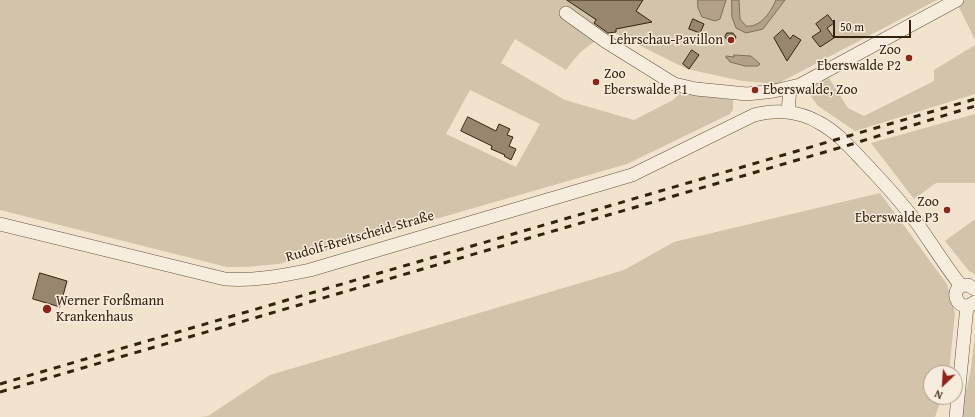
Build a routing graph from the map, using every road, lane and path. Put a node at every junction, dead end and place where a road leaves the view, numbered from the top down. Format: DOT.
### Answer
graph roads {
  1 [pos="957,0"];
  2 [pos="566,13"];
  3 [pos="790,88"];
  4 [pos="754,94"];
  5 [pos="788,112"];
  6 [pos="760,114"];
  7 [pos="0,224"];
  8 [pos="961,286"];
  9 [pos="975,289"];
  10 [pos="971,304"];
  11 [pos="956,417"];
  1 -- 3 [label="street"];
  2 -- 4 [label="street"];
  3 -- 4 [label="street"];
  3 -- 5 [label="street"];
  4 -- 6 [label="street"];
  5 -- 6 [label="street"];
  5 -- 8 [label="street"];
  6 -- 7 [label="street, Rudolf-Breitscheid-Straße"];
  8 -- 9 [label="street"];
  8 -- 10 [label="street"];
  10 -- 11 [label="street"];
}
